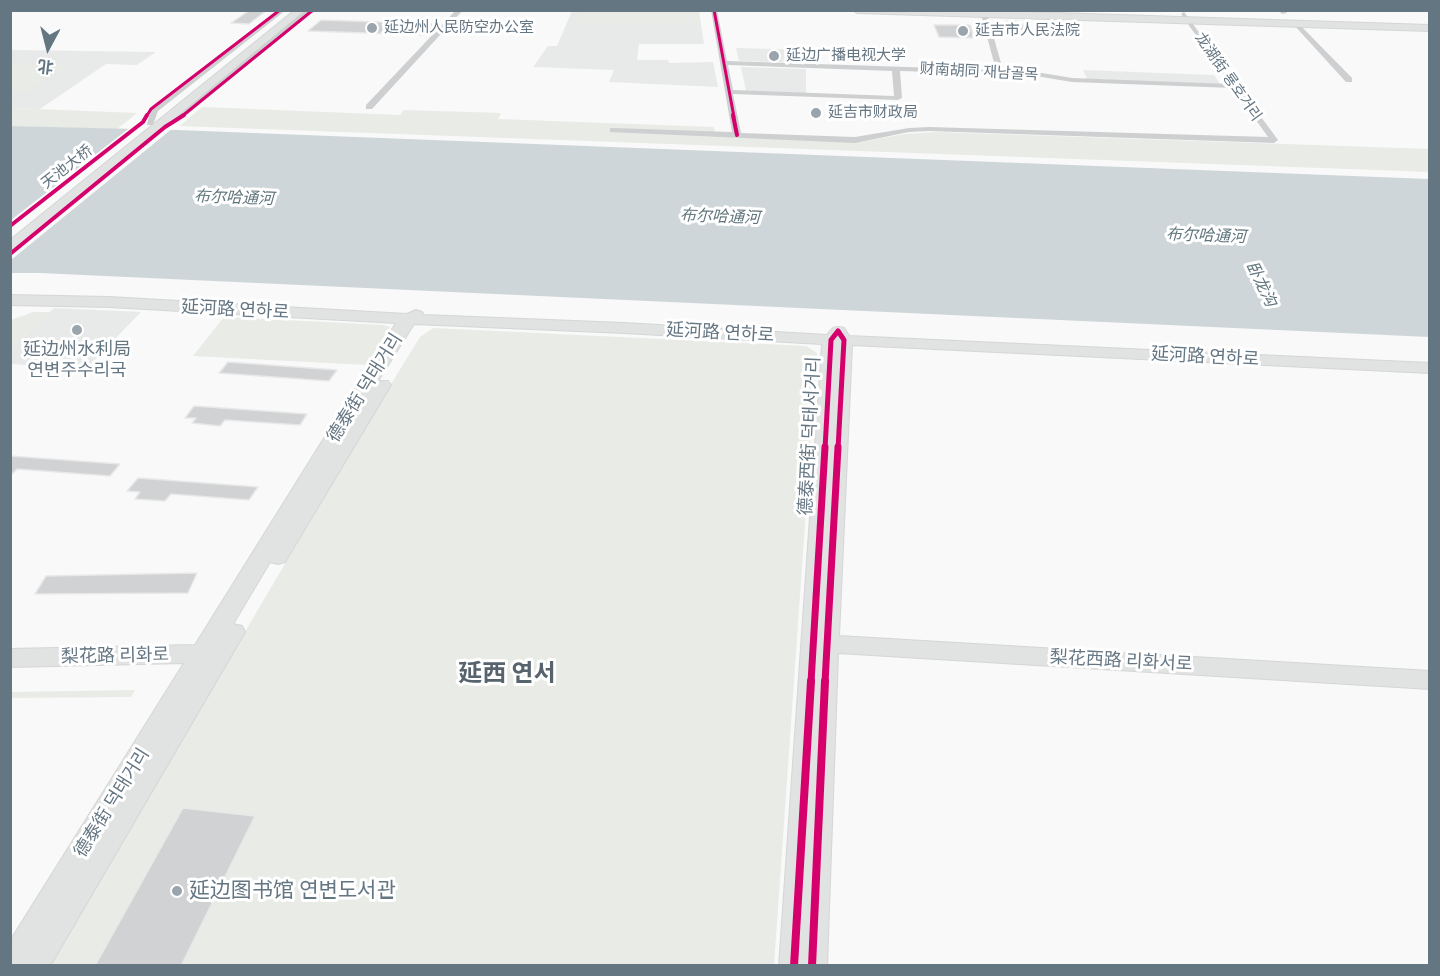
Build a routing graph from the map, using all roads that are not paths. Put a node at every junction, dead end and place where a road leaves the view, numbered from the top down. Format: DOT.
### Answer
graph roads {
  1 [pos="283,10"];
  2 [pos="310,10"];
  3 [pos="460,10"];
  4 [pos="714,10"];
  5 [pos="857,10"];
  6 [pos="968,10"];
  7 [pos="1077,10"];
  8 [pos="299,11"];
  9 [pos="1283,12"];
  10 [pos="983,13"];
  11 [pos="1186,15"];
  12 [pos="1430,23"];
  13 [pos="1296,24"];
  14 [pos="724,63"];
  15 [pos="896,69"];
  16 [pos="1000,72"];
  17 [pos="1349,80"];
  18 [pos="1233,86"];
  19 [pos="729,92"];
  20 [pos="369,107"];
  21 [pos="154,125"];
  22 [pos="613,130"];
  23 [pos="737,135"];
  24 [pos="10,236"];
  25 [pos="10,248"];
  26 [pos="10,292"];
  27 [pos="10,300"];
  28 [pos="39,301"];
  29 [pos="10,310"];
  30 [pos="417,317"];
  31 [pos="837,337"];
  32 [pos="1430,362"];
  33 [pos="1430,368"];
  34 [pos="820,644"];
  35 [pos="212,654"];
  36 [pos="10,658"];
  37 [pos="1430,680"];
  38 [pos="12,966"];
  39 [pos="33,966"];
  40 [pos="794,966"];
  41 [pos="812,966"];
  1 -- 21 [label="street"];
  2 -- 21 [label="street"];
  3 -- 20 [label="street"];
  4 -- 14 [label="street"];
  5 -- 10 [label="main road"];
  6 -- 10 [label="main road"];
  7 -- 11 [label="main road"];
  8 -- 21 [label="main road"];
  9 -- 11 [label="main road"];
  9 -- 12 [label="main road"];
  10 -- 11 [label="main road"];
  10 -- 16 [label="street"];
  11 -- 12 [label="main road"];
  11 -- 13 [label="main road"];
  11 -- 18 [label="street, 龙湖街 룡호거리"];
  12 -- 13 [label="main road"];
  13 -- 17 [label="street"];
  14 -- 15 [label="street, 财南胡同 재남골목"];
  14 -- 19 [label="street"];
  15 -- 16 [label="street, 财南胡同 재남골목"];
  15 -- 19 [label="street"];
  16 -- 18 [label="street, 财南胡同 재남골목"];
  18 -- 23 [label="street, 龙湖街 룡호거리"];
  19 -- 23 [label="street"];
  21 -- 24 [label="main road"];
  21 -- 25 [label="main road"];
  22 -- 23 [label="street"];
  26 -- 30 [label="main road, 延河路 연하로"];
  27 -- 28 [label="main road, 延河路 연하로"];
  28 -- 29 [label="main road"];
  28 -- 30 [label="main road, 延河路 연하로"];
  30 -- 31 [label="main road, 延河路 연하로"];
  30 -- 35 [label="main road, 德泰街 덕태거리"];
  31 -- 32 [label="main road, 延河路 연하로"];
  31 -- 33 [label="main road, 延河路 연하로"];
  31 -- 34 [label="main road, 德泰西街 덕태서거리"];
  34 -- 37 [label="main road, 梨花西路 리화서로"];
  34 -- 40 [label="main road, 德泰西街 덕태서거리"];
  34 -- 41 [label="main road, 德泰西街 덕태서거리"];
  35 -- 36 [label="main road, 梨花路 리화로"];
  35 -- 38 [label="main road, 德泰街 덕태거리"];
  35 -- 39 [label="main road, 德泰街 덕태거리"];
}
